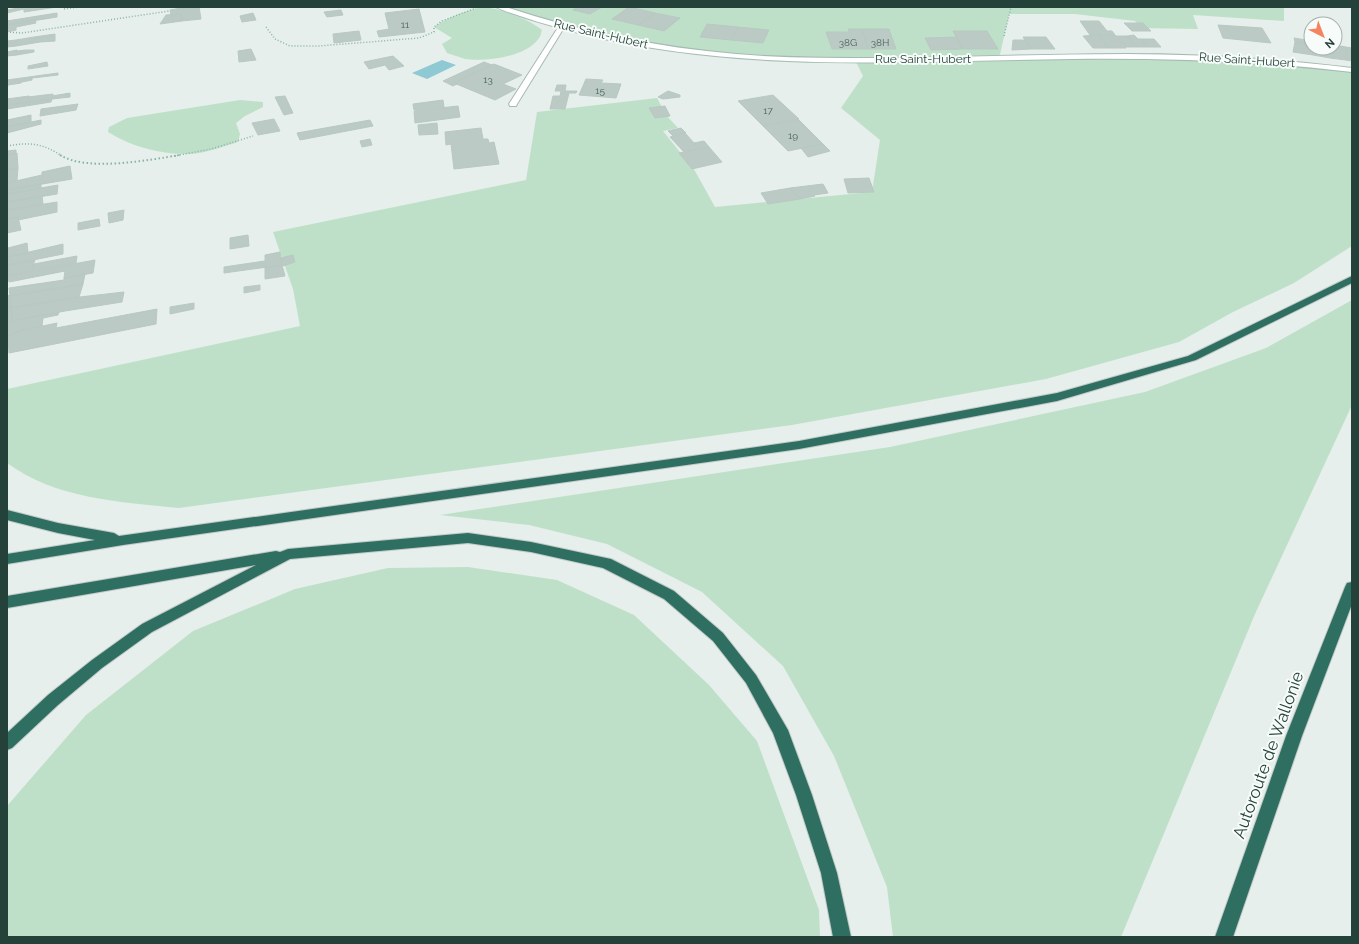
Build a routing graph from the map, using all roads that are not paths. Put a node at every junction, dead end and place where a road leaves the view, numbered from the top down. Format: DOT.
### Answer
graph roads {
  1 [pos="499,7"];
  2 [pos="562,26"];
  3 [pos="1352,70"];
  4 [pos="513,104"];
  5 [pos="1352,279"];
  6 [pos="7,514"];
  7 [pos="123,540"];
  8 [pos="288,554"];
  9 [pos="7,559"];
  10 [pos="1352,587"];
  11 [pos="7,602"];
  12 [pos="7,743"];
  13 [pos="842,937"];
  14 [pos="1224,937"];
  1 -- 2 [label="street, Rue Saint-Hubert"];
  2 -- 3 [label="street, Rue Saint-Hubert"];
  2 -- 4 [label="street"];
  5 -- 7 [label="highway"];
  6 -- 7 [label="highway"];
  7 -- 9 [label="highway"];
  8 -- 11 [label="highway"];
  8 -- 12 [label="highway"];
  8 -- 13 [label="highway"];
  10 -- 14 [label="highway, Autoroute de Wallonie"];
}
